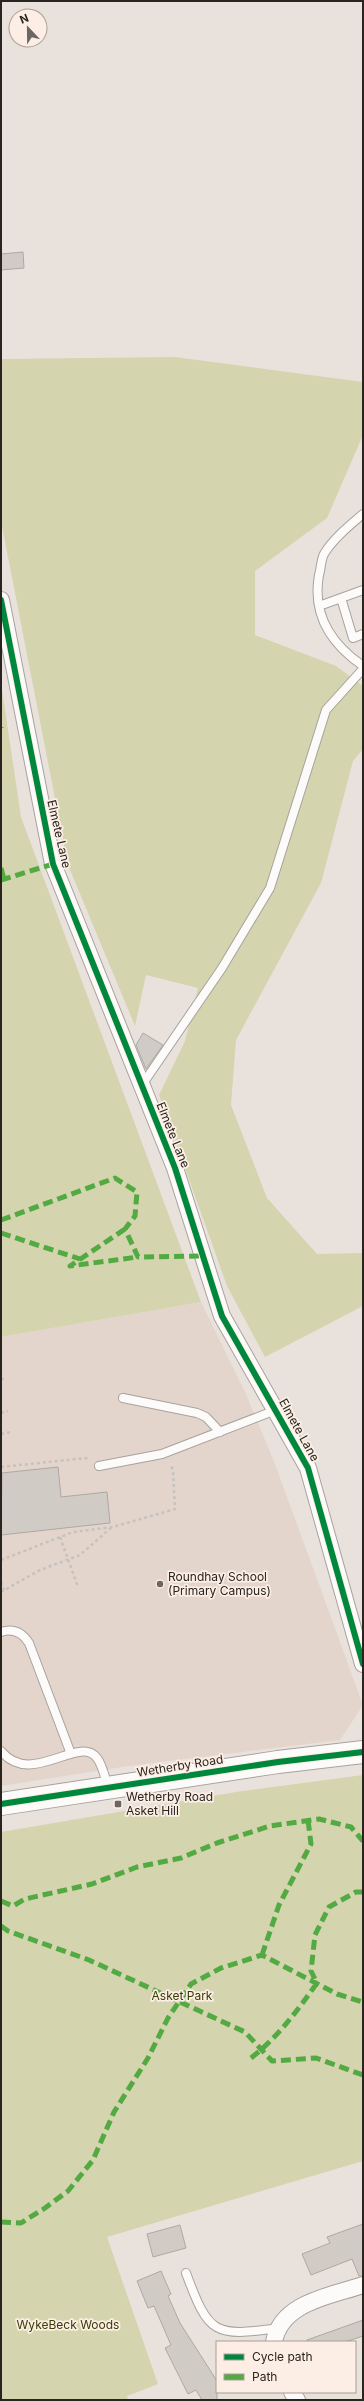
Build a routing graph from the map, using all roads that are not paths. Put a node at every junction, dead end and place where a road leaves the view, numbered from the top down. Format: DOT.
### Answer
graph roads {
  1 [pos="363,514"];
  2 [pos="363,590"];
  3 [pos="341,598"];
  4 [pos="1,600"];
  5 [pos="320,606"];
  6 [pos="363,634"];
  7 [pos="363,666"];
  8 [pos="363,669"];
  9 [pos="142,1086"];
  10 [pos="123,1398"];
  11 [pos="276,1410"];
  12 [pos="220,1432"];
  13 [pos="99,1466"];
  14 [pos="1,1632"];
  15 [pos="363,1664"];
  16 [pos="1,1751"];
  17 [pos="363,1752"];
  18 [pos="71,1754"];
  19 [pos="108,1788"];
  20 [pos="1,1804"];
  21 [pos="186,2273"];
  22 [pos="363,2285"];
  23 [pos="277,2335"];
  1 -- 5 [label="lane"];
  2 -- 3 [label="lane"];
  3 -- 5 [label="lane"];
  3 -- 6 [label="lane"];
  4 -- 9 [label="street, Elmete Lane"];
  5 -- 7 [label="lane"];
  8 -- 9 [label="lane"];
  9 -- 11 [label="street, Elmete Lane"];
  10 -- 12 [label="lane"];
  11 -- 12 [label="lane"];
  11 -- 15 [label="street, Elmete Lane"];
  12 -- 13 [label="lane"];
  14 -- 18 [label="lane"];
  16 -- 18 [label="lane"];
  17 -- 19 [label="street, Wetherby Road"];
  18 -- 19 [label="lane"];
  19 -- 20 [label="street, Wetherby Road"];
  21 -- 23 [label="lane"];
  22 -- 23 [label="street"];
}
